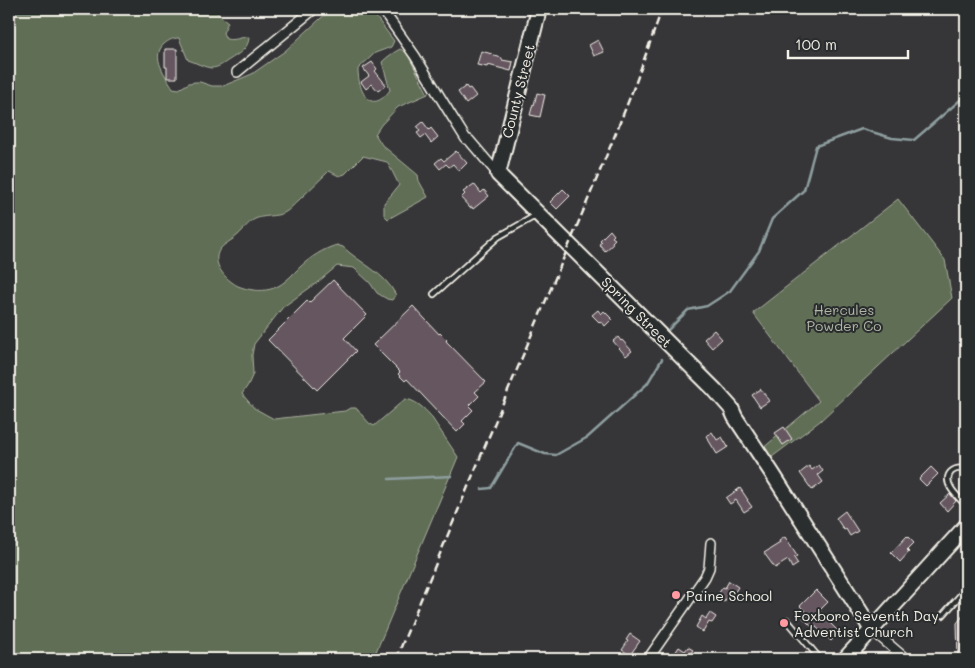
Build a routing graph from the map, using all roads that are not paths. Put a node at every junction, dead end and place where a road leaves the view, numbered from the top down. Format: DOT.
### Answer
graph roads {
  1 [pos="314,9"];
  2 [pos="382,9"];
  3 [pos="539,9"];
  4 [pos="238,72"];
  5 [pos="498,174"];
  6 [pos="539,214"];
  7 [pos="434,294"];
  8 [pos="966,469"];
  9 [pos="966,506"];
  10 [pos="966,526"];
  11 [pos="712,543"];
  12 [pos="966,588"];
  13 [pos="943,615"];
  14 [pos="787,620"];
  15 [pos="872,630"];
  16 [pos="648,659"];
  17 [pos="820,659"];
  18 [pos="846,659"];
  19 [pos="906,659"];
  1 -- 4 [label="street"];
  2 -- 5 [label="street, Spring Street"];
  3 -- 5 [label="street, County Street"];
  5 -- 6 [label="street, Spring Street"];
  6 -- 7 [label="lane"];
  6 -- 15 [label="street, Spring Street"];
  8 -- 9 [label="lane"];
  10 -- 15 [label="street"];
  11 -- 16 [label="street"];
  12 -- 13 [label="lane"];
  14 -- 17 [label="lane"];
  15 -- 18 [label="street"];
  15 -- 19 [label="street"];
}
